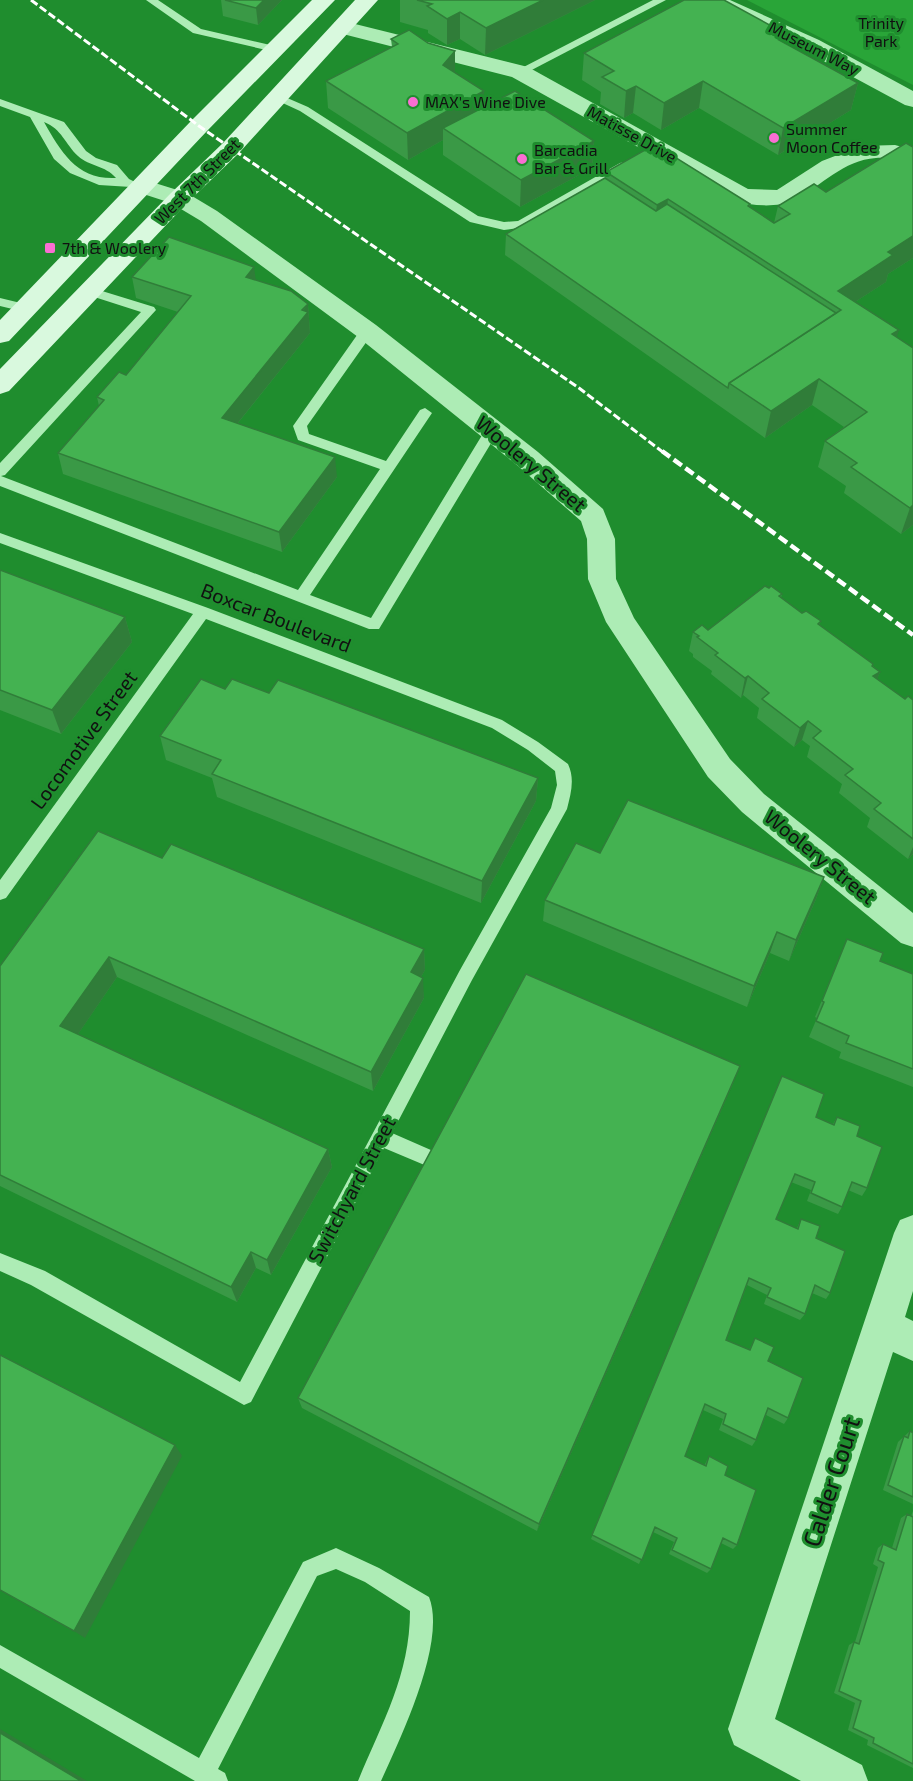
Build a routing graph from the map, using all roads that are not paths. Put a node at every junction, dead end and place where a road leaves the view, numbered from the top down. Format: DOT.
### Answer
graph roads {
  1 [pos="152,0"];
  2 [pos="324,0"];
  3 [pos="367,0"];
  4 [pos="661,0"];
  5 [pos="713,0"];
  6 [pos="343,27"];
  7 [pos="274,49"];
  8 [pos="520,72"];
  9 [pos="278,97"];
  10 [pos="913,100"];
  11 [pos="0,102"];
  12 [pos="34,114"];
  13 [pos="646,152"];
  14 [pos="913,157"];
  15 [pos="134,183"];
  16 [pos="179,198"];
  17 [pos="89,291"];
  18 [pos="0,302"];
  19 [pos="25,308"];
  20 [pos="367,331"];
  21 [pos="0,335"];
  22 [pos="0,385"];
  23 [pos="425,413"];
  24 [pos="492,430"];
  25 [pos="389,467"];
  26 [pos="0,472"];
  27 [pos="0,481"];
  28 [pos="0,538"];
  29 [pos="301,597"];
  30 [pos="203,612"];
  31 [pos="533,746"];
  32 [pos="0,894"];
  33 [pos="913,933"];
  34 [pos="380,1137"];
  35 [pos="434,1160"];
  36 [pos="913,1233"];
  37 [pos="0,1262"];
  38 [pos="898,1334"];
  39 [pos="0,1656"];
  40 [pos="210,1777"];
  41 [pos="369,1781"];
  42 [pos="846,1781"];
  1 -- 7 [label="lane"];
  2 -- 7 [label="main road, West 7th Street"];
  3 -- 6 [label="main road, West 7th Street"];
  4 -- 8 [label="lane"];
  5 -- 10 [label="street, Museum Way"];
  6 -- 8 [label="street, Matisse Drive"];
  6 -- 9 [label="main road, West 7th Street"];
  7 -- 15 [label="main road, West 7th Street"];
  8 -- 13 [label="street, Matisse Drive"];
  9 -- 13 [label="lane"];
  9 -- 16 [label="main road, West 7th Street"];
  11 -- 12 [label="lane"];
  12 -- 15 [label="lane"];
  12 -- 15 [label="lane"];
  13 -- 14 [label="street, Matisse Drive"];
  15 -- 16 [label="street, Woolery Street"];
  15 -- 19 [label="main road, West 7th Street"];
  16 -- 17 [label="main road, West 7th Street"];
  16 -- 20 [label="street, Woolery Street"];
  17 -- 22 [label="main road, West 7th Street"];
  17 -- 26 [label="lane"];
  18 -- 19 [label="lane"];
  19 -- 21 [label="main road, West 7th Street"];
  20 -- 24 [label="street, Woolery Street"];
  20 -- 25 [label="lane"];
  23 -- 25 [label="lane"];
  24 -- 29 [label="lane"];
  24 -- 33 [label="street, Woolery Street"];
  25 -- 29 [label="lane"];
  27 -- 29 [label="lane"];
  28 -- 30 [label="lane, Boxcar Boulevard"];
  30 -- 31 [label="lane, Boxcar Boulevard"];
  30 -- 32 [label="lane, Locomotive Street"];
  31 -- 34 [label="lane, Switchyard Street"];
  34 -- 35 [label="lane"];
  34 -- 37 [label="lane, Switchyard Street"];
  36 -- 38 [label="street, Calder Court"];
  38 -- 42 [label="street, Calder Court"];
  39 -- 40 [label="lane"];
  40 -- 41 [label="lane"];
}
